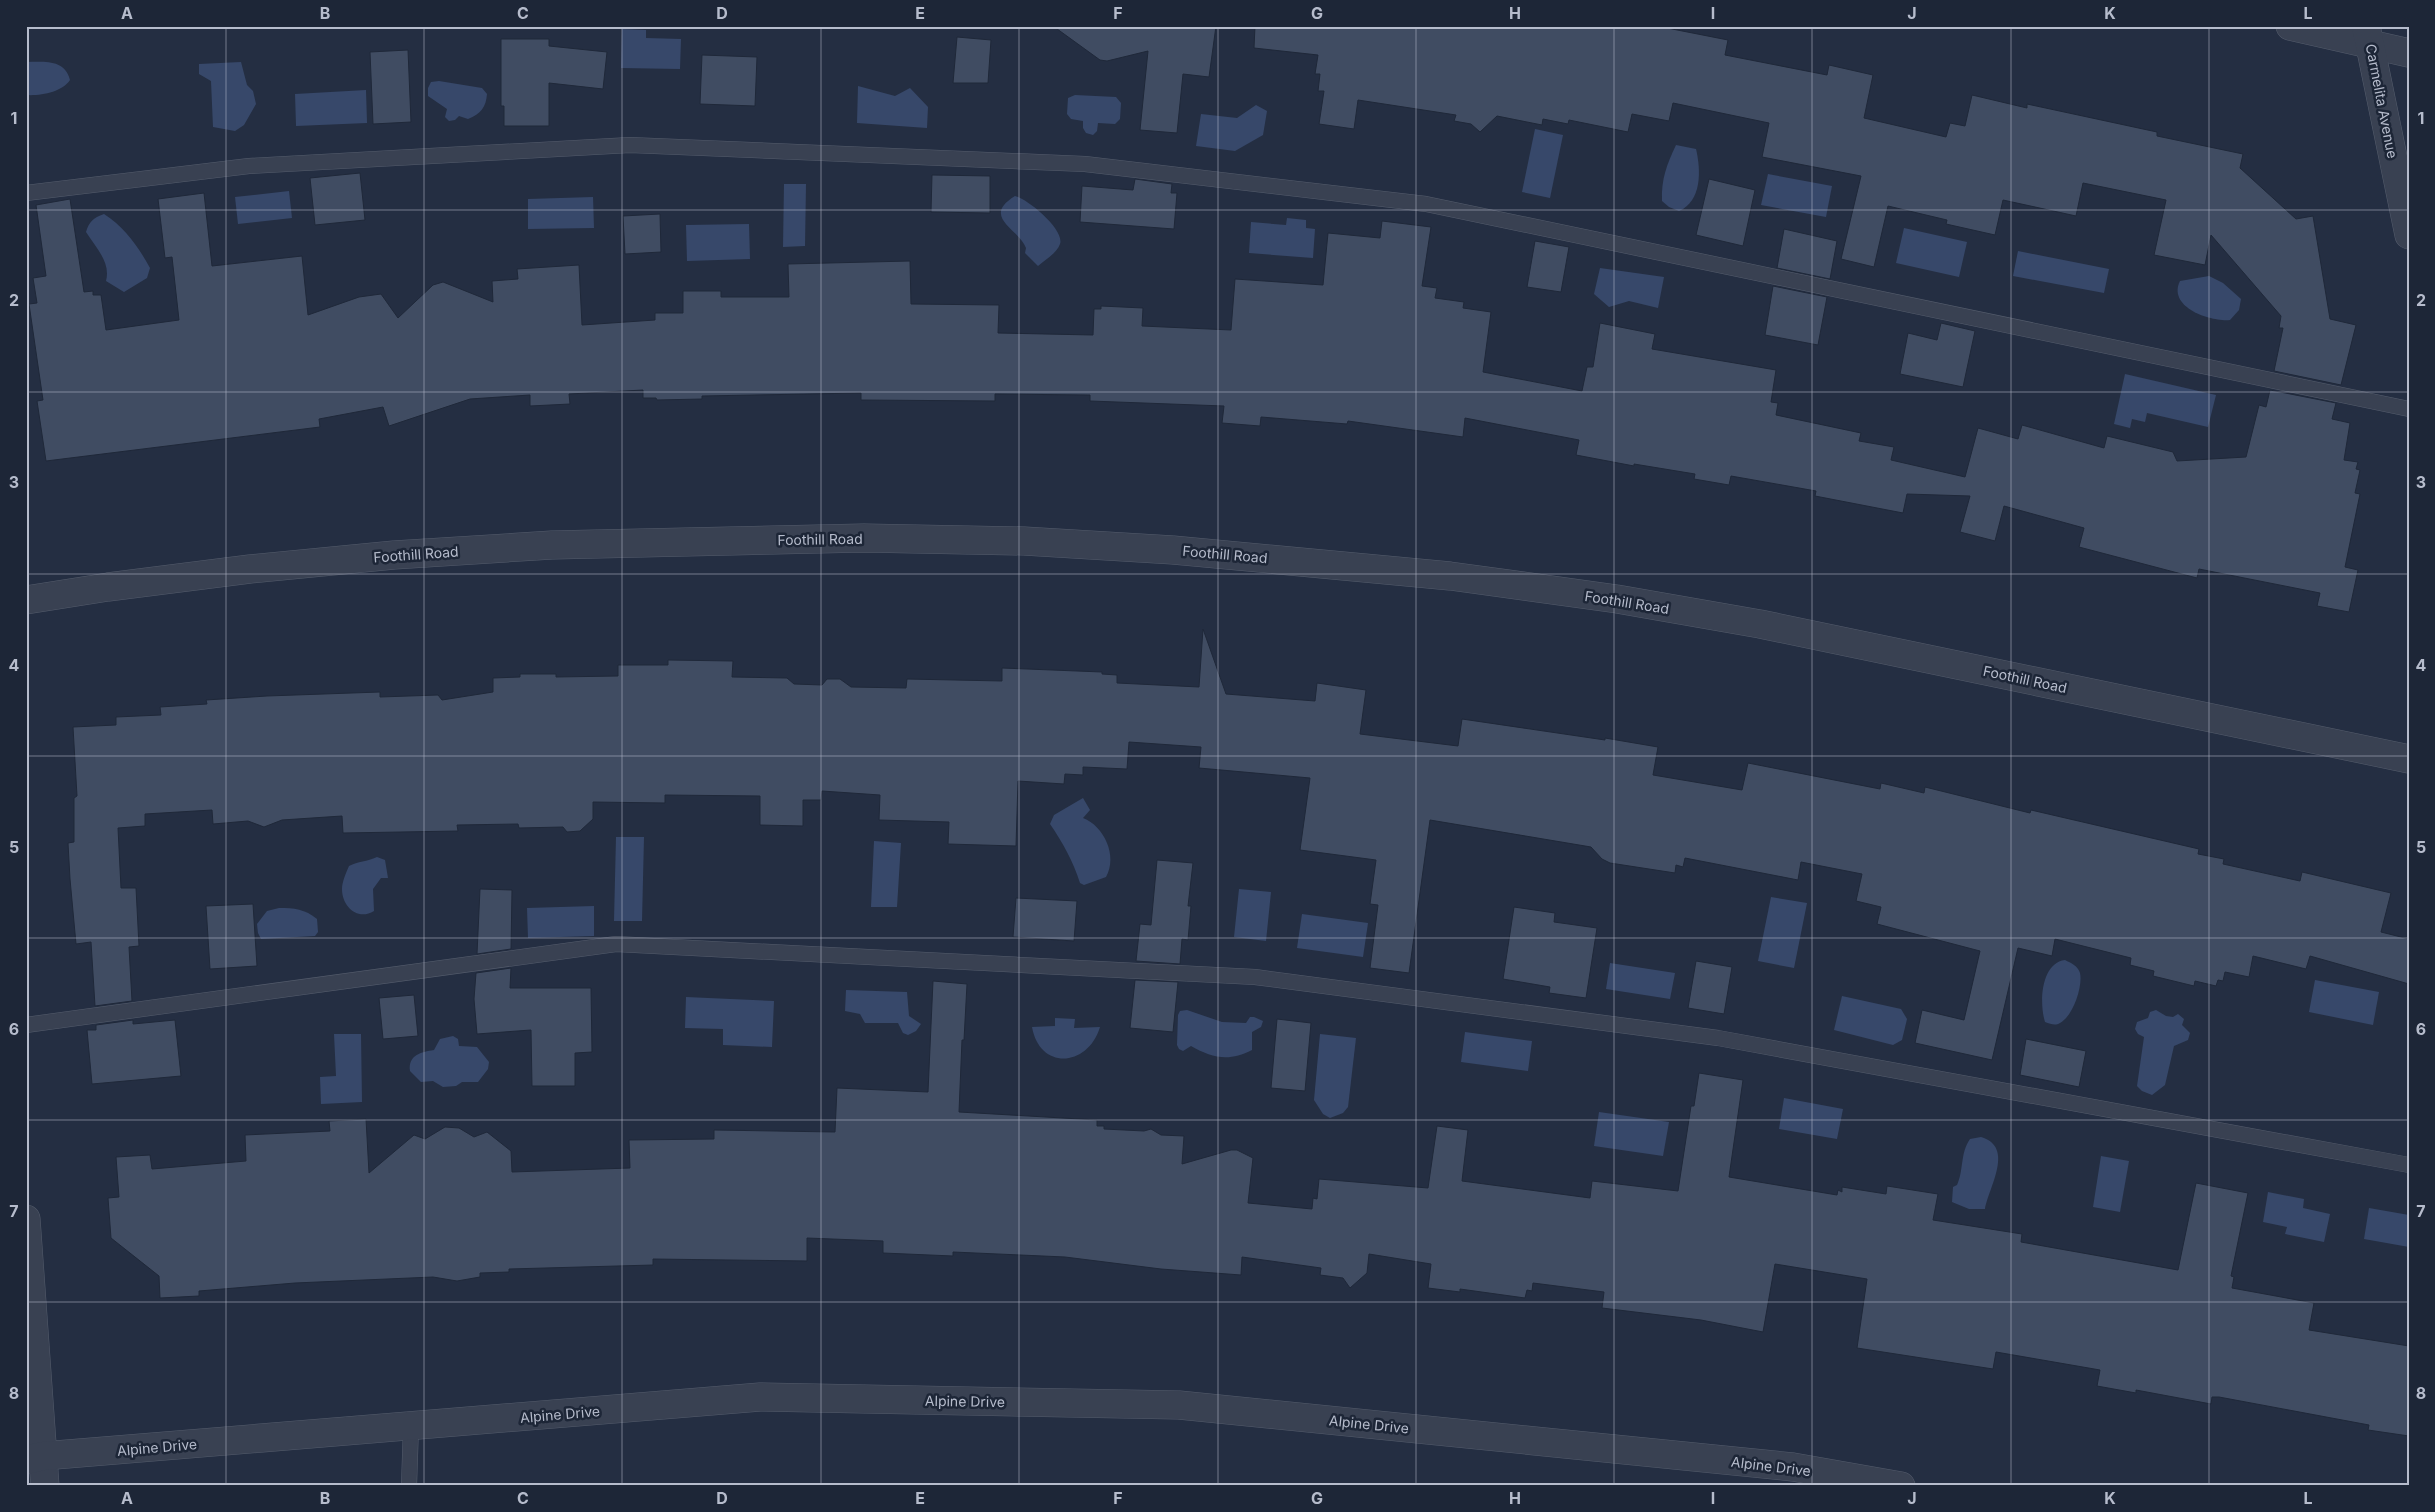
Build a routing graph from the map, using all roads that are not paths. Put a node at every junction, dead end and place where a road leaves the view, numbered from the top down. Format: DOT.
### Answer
graph roads {
  1 [pos="2290,26"];
  2 [pos="2368,34"];
  3 [pos="2409,53"];
  4 [pos="26,193"];
  5 [pos="2409,235"];
  6 [pos="2409,409"];
  7 [pos="26,600"];
  8 [pos="2409,759"];
  9 [pos="26,1025"];
  10 [pos="2409,1165"];
  11 [pos="26,1219"];
  12 [pos="411,1426"];
  13 [pos="35,1458"];
  14 [pos="45,1486"];
  15 [pos="409,1486"];
  16 [pos="1901,1486"];
  1 -- 2 [label="street"];
  2 -- 3 [label="street"];
  2 -- 5 [label="street, Carmelita Avenue"];
  4 -- 6 [label="lane"];
  7 -- 8 [label="street, Foothill Road"];
  9 -- 10 [label="lane"];
  11 -- 13 [label="street"];
  12 -- 13 [label="street, Alpine Drive"];
  12 -- 15 [label="lane"];
  12 -- 16 [label="street, Alpine Drive"];
  13 -- 14 [label="street"];
}
